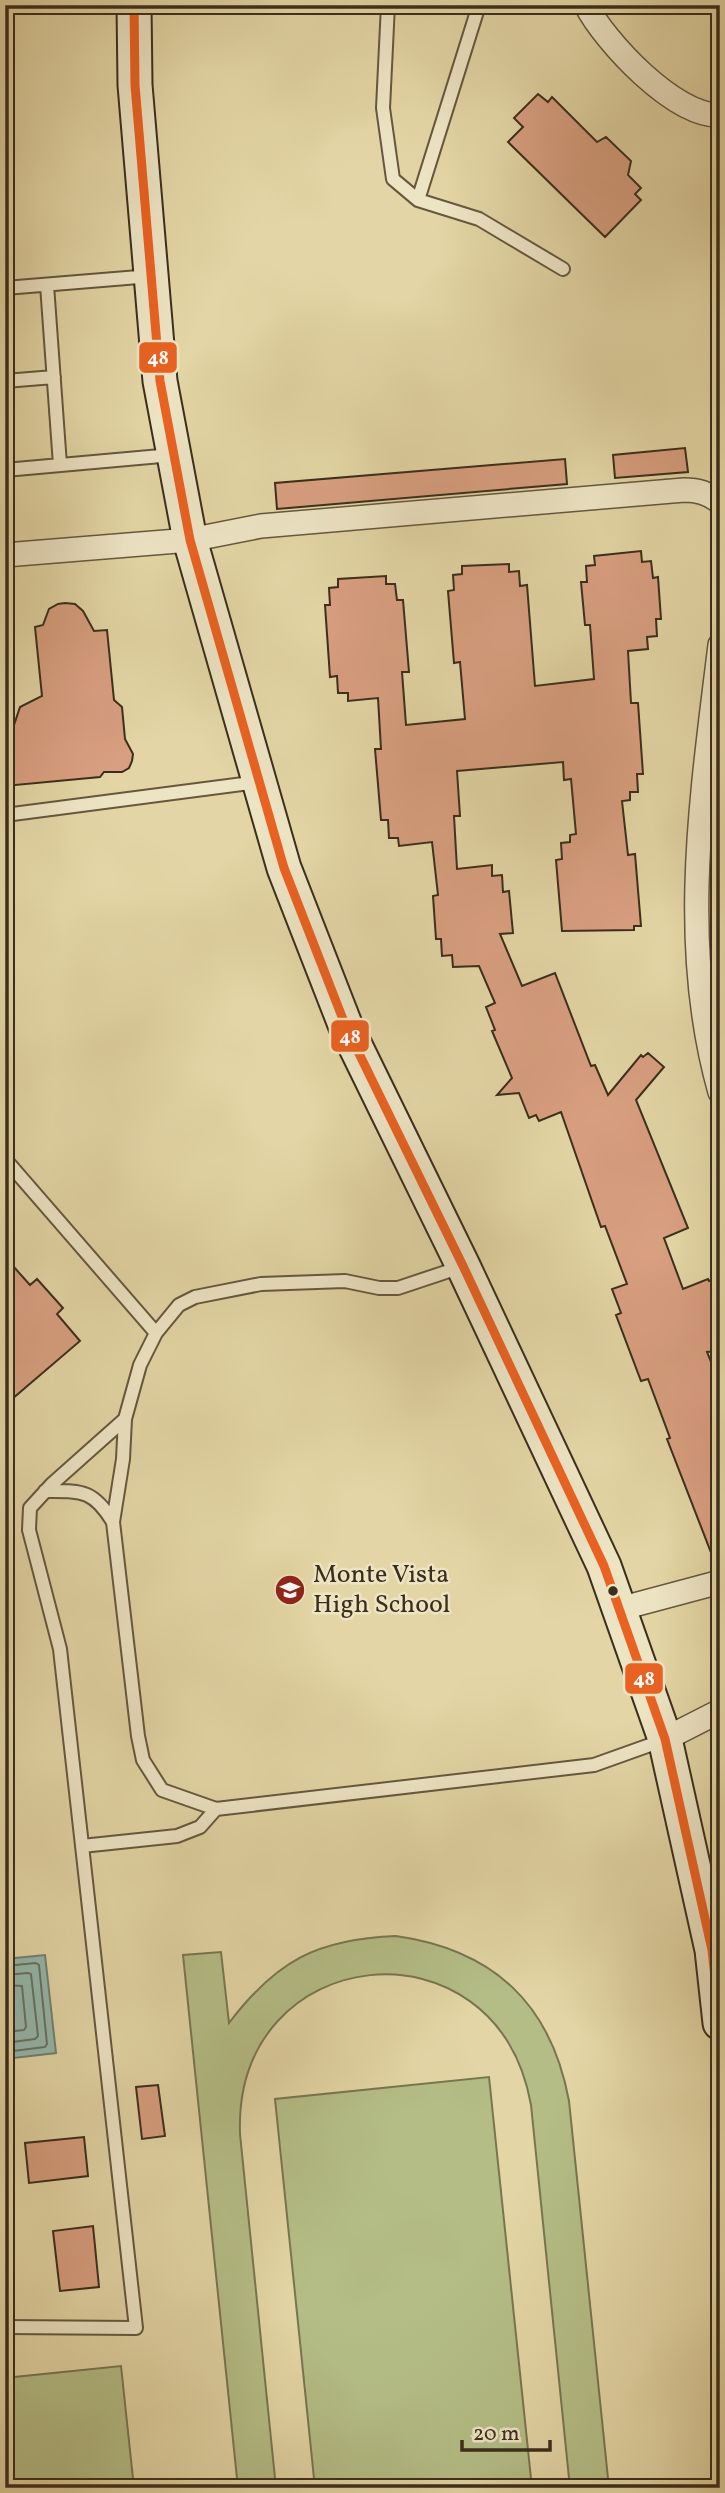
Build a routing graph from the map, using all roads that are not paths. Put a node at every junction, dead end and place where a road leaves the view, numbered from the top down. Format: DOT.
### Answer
graph roads {
  1 [pos="134,5"];
  2 [pos="388,5"];
  3 [pos="479,5"];
  4 [pos="586,5"];
  5 [pos="720,115"];
  6 [pos="418,200"];
  7 [pos="563,269"];
  8 [pos="151,276"];
  9 [pos="47,285"];
  10 [pos="5,288"];
  11 [pos="54,377"];
  12 [pos="5,380"];
  13 [pos="173,455"];
  14 [pos="60,465"];
  15 [pos="5,470"];
  16 [pos="720,502"];
  17 [pos="190,540"];
  18 [pos="5,555"];
  19 [pos="720,645"];
  20 [pos="260,782"];
  21 [pos="5,815"];
  22 [pos="720,1092"];
  23 [pos="5,1159"];
  24 [pos="463,1266"];
  25 [pos="156,1334"];
  26 [pos="125,1419"];
  27 [pos="45,1491"];
  28 [pos="113,1522"];
  29 [pos="720,1582"];
  30 [pos="620,1609"];
  31 [pos="720,1711"];
  32 [pos="665,1739"];
  33 [pos="216,1809"];
  34 [pos="82,1846"];
  35 [pos="720,2023"];
  36 [pos="5,2327"];
  1 -- 8 [label="main road"];
  2 -- 6 [label="lane"];
  3 -- 6 [label="lane"];
  4 -- 5 [label="street"];
  6 -- 7 [label="lane"];
  8 -- 9 [label="lane"];
  8 -- 13 [label="main road"];
  9 -- 10 [label="lane"];
  9 -- 11 [label="lane"];
  11 -- 12 [label="lane"];
  11 -- 14 [label="lane"];
  13 -- 14 [label="lane"];
  13 -- 17 [label="main road"];
  14 -- 15 [label="lane"];
  16 -- 17 [label="street"];
  17 -- 18 [label="street"];
  17 -- 20 [label="main road"];
  19 -- 22 [label="street"];
  20 -- 21 [label="lane"];
  20 -- 24 [label="main road"];
  23 -- 25 [label="lane"];
  24 -- 25 [label="lane"];
  24 -- 30 [label="main road"];
  25 -- 26 [label="lane"];
  26 -- 27 [label="lane"];
  26 -- 28 [label="lane"];
  27 -- 28 [label="lane"];
  27 -- 34 [label="lane"];
  28 -- 33 [label="lane"];
  29 -- 30 [label="street"];
  30 -- 32 [label="main road"];
  31 -- 32 [label="street"];
  32 -- 33 [label="lane"];
  32 -- 35 [label="main road"];
  33 -- 34 [label="lane"];
  34 -- 36 [label="lane"];
}
